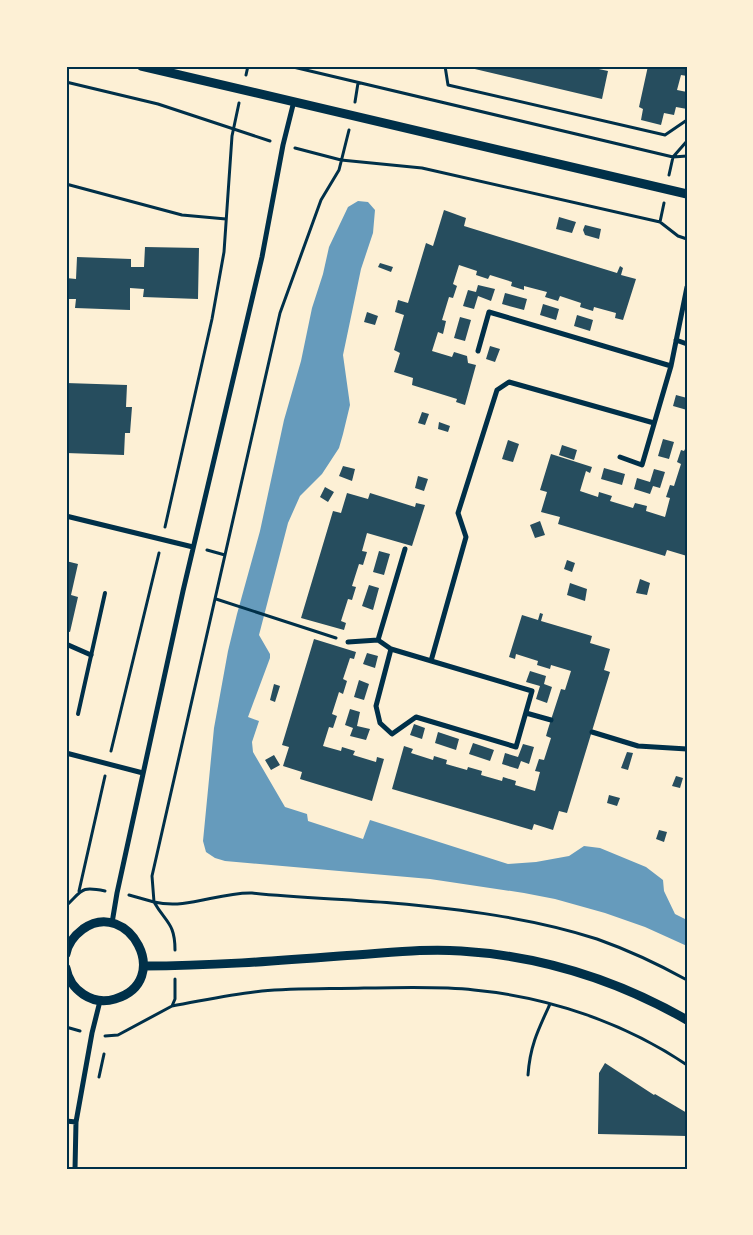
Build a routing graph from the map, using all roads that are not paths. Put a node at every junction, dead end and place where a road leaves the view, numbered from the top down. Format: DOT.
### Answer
graph roads {
  1 [pos="140,66"];
  2 [pos="294,101"];
  3 [pos="687,194"];
  4 [pos="687,287"];
  5 [pos="676,340"];
  6 [pos="687,344"];
  7 [pos="478,350"];
  8 [pos="671,366"];
  9 [pos="654,423"];
  10 [pos="620,457"];
  11 [pos="66,516"];
  12 [pos="193,547"];
  13 [pos="405,549"];
  14 [pos="105,593"];
  15 [pos="378,640"];
  16 [pos="348,642"];
  17 [pos="66,644"];
  18 [pos="391,649"];
  19 [pos="91,655"];
  20 [pos="431,661"];
  21 [pos="526,713"];
  22 [pos="78,714"];
  23 [pos="551,720"];
  24 [pos="592,732"];
  25 [pos="687,749"];
  26 [pos="66,753"];
  27 [pos="142,773"];
  28 [pos="112,923"];
  29 [pos="66,954"];
  30 [pos="144,966"];
  31 [pos="66,968"];
  32 [pos="100,1001"];
  33 [pos="687,1020"];
  34 [pos="66,1121"];
  35 [pos="76,1122"];
  36 [pos="75,1169"];
  1 -- 2 [label="street"];
  2 -- 3 [label="street"];
  2 -- 12 [label="street"];
  4 -- 5 [label="street"];
  5 -- 6 [label="street"];
  5 -- 8 [label="street"];
  7 -- 8 [label="street"];
  8 -- 9 [label="street"];
  9 -- 10 [label="street"];
  9 -- 20 [label="street"];
  11 -- 12 [label="street"];
  12 -- 27 [label="street"];
  13 -- 15 [label="street"];
  14 -- 19 [label="lane"];
  15 -- 16 [label="street"];
  15 -- 18 [label="street"];
  17 -- 19 [label="street"];
  18 -- 20 [label="street"];
  18 -- 21 [label="street"];
  19 -- 22 [label="lane"];
  20 -- 21 [label="street"];
  21 -- 23 [label="street"];
  24 -- 25 [label="street"];
  26 -- 27 [label="street"];
  27 -- 28 [label="street"];
  28 -- 29 [label="street"];
  28 -- 30 [label="street"];
  30 -- 32 [label="street"];
  30 -- 33 [label="street"];
  31 -- 32 [label="street"];
  32 -- 35 [label="street"];
  34 -- 35 [label="street"];
  35 -- 36 [label="street"];
}
